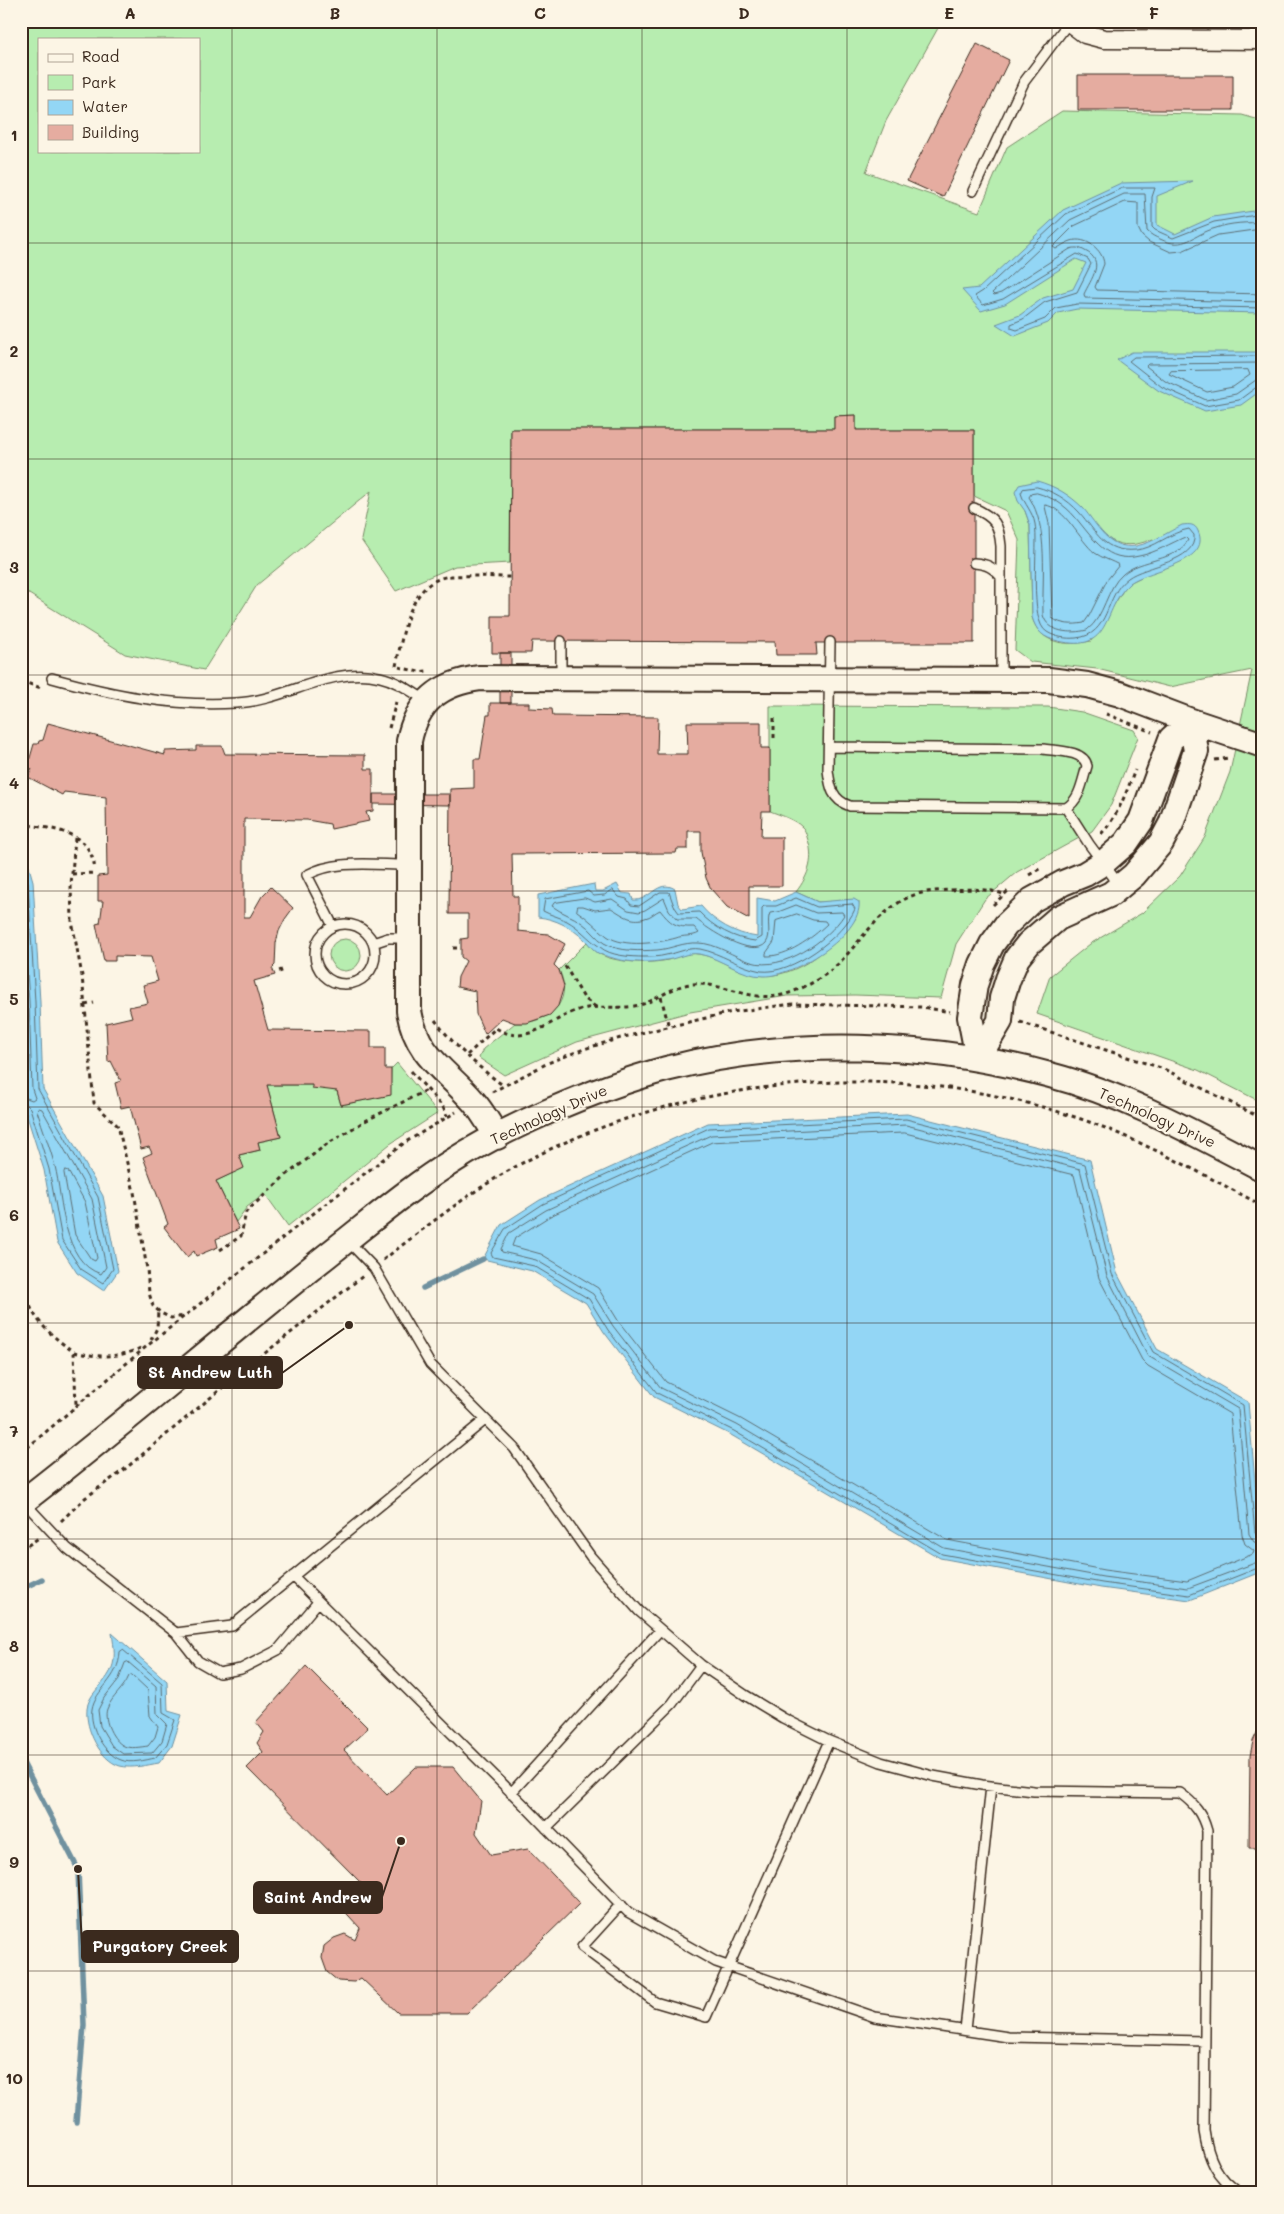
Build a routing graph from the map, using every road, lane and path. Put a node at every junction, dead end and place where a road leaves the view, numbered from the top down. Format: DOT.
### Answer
graph roads {
  1 [pos="1068,22"];
  2 [pos="1263,40"];
  3 [pos="973,191"];
  4 [pos="974,508"];
  5 [pos="974,563"];
  6 [pos="510,577"];
  7 [pos="1002,577"];
  8 [pos="561,641"];
  9 [pos="830,642"];
  10 [pos="427,672"];
  11 [pos="52,678"];
  12 [pos="561,678"];
  13 [pos="830,679"];
  14 [pos="1001,679"];
  15 [pos="427,701"];
  16 [pos="1100,712"];
  17 [pos="774,718"];
  18 [pos="1191,721"];
  19 [pos="1160,734"];
  20 [pos="774,741"];
  21 [pos="1263,745"];
  22 [pos="829,747"];
  23 [pos="1211,758"];
  24 [pos="1237,760"];
  25 [pos="1066,808"];
  26 [pos="21,824"];
  27 [pos="75,838"];
  28 [pos="1103,863"];
  29 [pos="410,865"];
  30 [pos="72,874"];
  31 [pos="1120,886"];
  32 [pos="1003,894"];
  33 [pos="333,926"];
  34 [pos="409,938"];
  35 [pos="373,943"];
  36 [pos="453,948"];
  37 [pos="461,948"];
  38 [pos="565,966"];
  39 [pos="280,969"];
  40 [pos="282,975"];
  41 [pos="661,997"];
  42 [pos="774,997"];
  43 [pos="94,1003"];
  44 [pos="84,1005"];
  45 [pos="774,1006"];
  46 [pos="597,1008"];
  47 [pos="434,1015"];
  48 [pos="1016,1023"];
  49 [pos="669,1027"];
  50 [pos="467,1055"];
  51 [pos="978,1058"];
  52 [pos="504,1086"];
  53 [pos="427,1090"];
  54 [pos="1263,1119"];
  55 [pos="497,1137"];
  56 [pos="1263,1169"];
  57 [pos="1263,1206"];
  58 [pos="21,1227"];
  59 [pos="347,1240"];
  60 [pos="220,1250"];
  61 [pos="374,1268"];
  62 [pos="158,1310"];
  63 [pos="185,1316"];
  64 [pos="74,1352"];
  65 [pos="76,1405"];
  66 [pos="485,1420"];
  67 [pos="22,1502"];
  68 [pos="50,1529"];
  69 [pos="21,1550"];
  70 [pos="293,1576"];
  71 [pos="318,1602"];
  72 [pos="660,1630"];
  73 [pos="176,1633"];
  74 [pos="701,1665"];
  75 [pos="829,1741"];
  76 [pos="991,1786"];
  77 [pos="511,1792"];
  78 [pos="546,1828"];
  79 [pos="621,1904"];
  80 [pos="728,1966"];
  81 [pos="965,2030"];
  82 [pos="1204,2041"];
  83 [pos="1240,2193"];
  1 -- 2 [label="street"];
  1 -- 3 [label="lane"];
  4 -- 7 [label="lane"];
  5 -- 7 [label="lane"];
  6 -- 10 [label="path"];
  7 -- 14 [label="lane"];
  8 -- 12 [label="lane"];
  9 -- 13 [label="lane"];
  11 -- 15 [label="lane"];
  12 -- 13 [label="street"];
  12 -- 15 [label="street"];
  13 -- 14 [label="street"];
  13 -- 22 [label="lane"];
  14 -- 18 [label="street"];
  15 -- 29 [label="street"];
  16 -- 19 [label="path"];
  17 -- 20 [label="path"];
  18 -- 21 [label="street"];
  18 -- 28 [label="street"];
  18 -- 31 [label="street"];
  22 -- 25 [label="lane"];
  22 -- 25 [label="lane"];
  23 -- 24 [label="path"];
  25 -- 28 [label="lane"];
  26 -- 27 [label="path"];
  27 -- 30 [label="path"];
  27 -- 30 [label="path"];
  28 -- 31 [label="lane"];
  28 -- 51 [label="street"];
  29 -- 33 [label="lane"];
  29 -- 34 [label="street"];
  30 -- 44 [label="path"];
  31 -- 51 [label="street"];
  32 -- 42 [label="path"];
  33 -- 35 [label="lane"];
  33 -- 35 [label="lane"];
  34 -- 35 [label="lane"];
  34 -- 55 [label="street"];
  36 -- 37 [label="path"];
  38 -- 46 [label="path"];
  39 -- 40 [label="path"];
  41 -- 42 [label="path"];
  41 -- 46 [label="path"];
  41 -- 49 [label="path"];
  42 -- 45 [label="path"];
  43 -- 44 [label="path"];
  44 -- 62 [label="path"];
  46 -- 50 [label="path"];
  47 -- 50 [label="path"];
  48 -- 54 [label="path"];
  50 -- 52 [label="path"];
  51 -- 55 [label="street, Technology Drive"];
  51 -- 56 [label="street, Technology Drive"];
  53 -- 60 [label="path"];
  55 -- 59 [label="street, Technology Drive"];
  57 -- 61 [label="path"];
  58 -- 64 [label="path"];
  59 -- 61 [label="lane"];
  59 -- 67 [label="street, Technology Drive"];
  61 -- 66 [label="lane"];
  61 -- 68 [label="path"];
  62 -- 63 [label="path"];
  62 -- 64 [label="path"];
  64 -- 65 [label="path"];
  66 -- 70 [label="lane"];
  66 -- 72 [label="lane"];
  67 -- 68 [label="lane"];
  68 -- 69 [label="path"];
  68 -- 73 [label="lane"];
  70 -- 71 [label="lane"];
  70 -- 73 [label="lane"];
  71 -- 73 [label="lane"];
  71 -- 77 [label="lane"];
  72 -- 74 [label="lane"];
  72 -- 77 [label="lane"];
  74 -- 75 [label="lane"];
  74 -- 78 [label="lane"];
  75 -- 76 [label="lane"];
  75 -- 80 [label="lane"];
  76 -- 81 [label="lane"];
  76 -- 82 [label="lane"];
  77 -- 78 [label="lane"];
  78 -- 79 [label="lane"];
  79 -- 80 [label="lane"];
  79 -- 80 [label="lane"];
  80 -- 81 [label="lane"];
  81 -- 82 [label="lane"];
  82 -- 83 [label="lane"];
}
